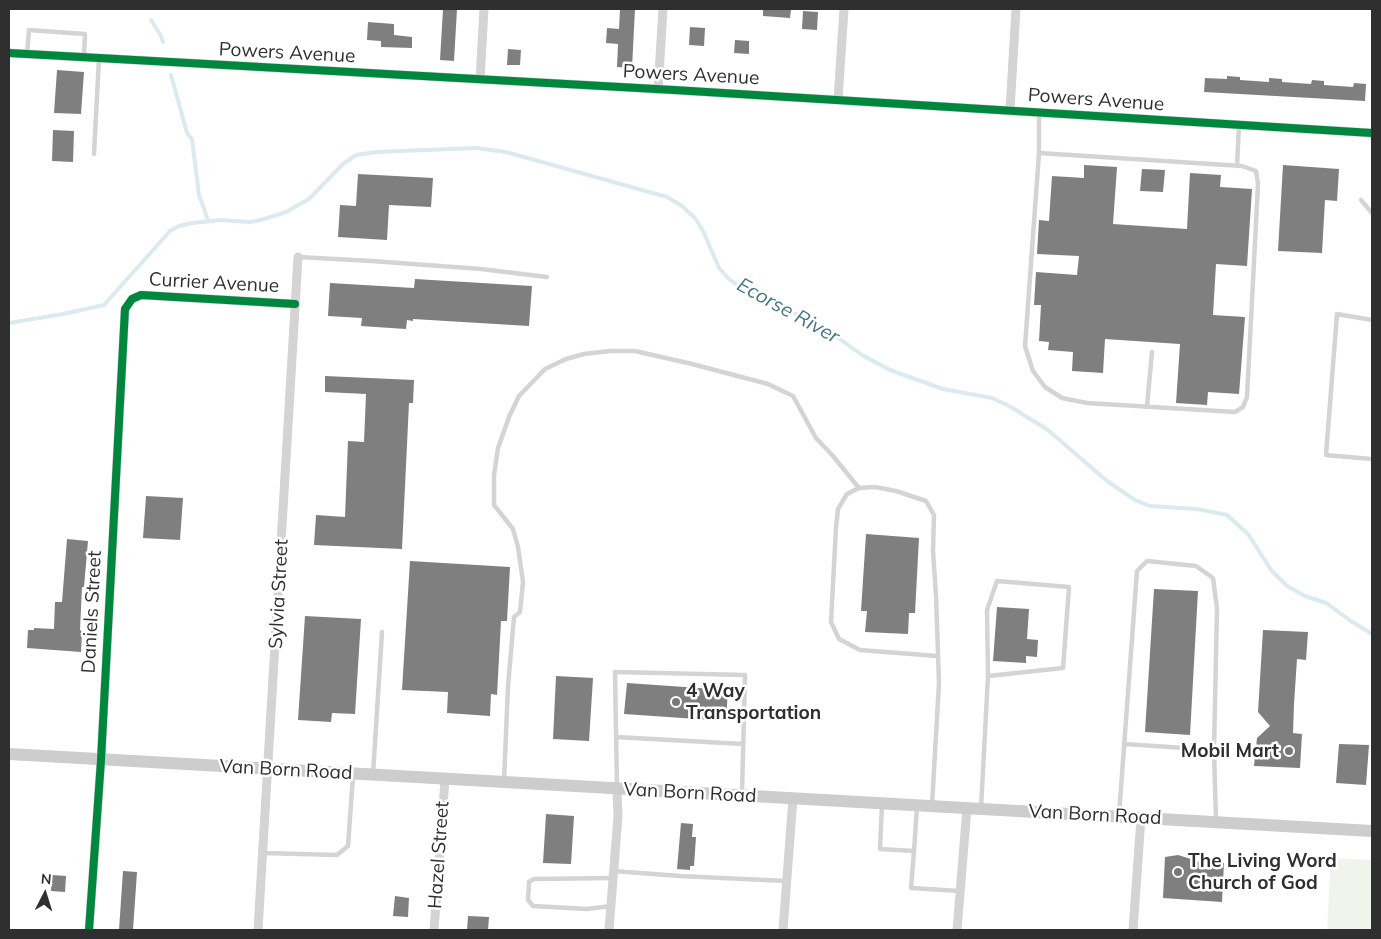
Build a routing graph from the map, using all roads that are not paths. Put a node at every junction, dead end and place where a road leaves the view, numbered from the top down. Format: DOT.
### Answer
graph roads {
  1 [pos="484,9"];
  2 [pos="663,9"];
  3 [pos="844,9"];
  4 [pos="1016,9"];
  5 [pos="9,53"];
  6 [pos="27,54"];
  7 [pos="84,57"];
  8 [pos="99,58"];
  9 [pos="480,80"];
  10 [pos="658,90"];
  11 [pos="838,100"];
  12 [pos="1010,110"];
  13 [pos="1039,112"];
  14 [pos="1239,124"];
  15 [pos="1372,133"];
  16 [pos="1039,153"];
  17 [pos="94,154"];
  18 [pos="1237,166"];
  19 [pos="1361,200"];
  20 [pos="1372,213"];
  21 [pos="298,257"];
  22 [pos="547,277"];
  23 [pos="132,299"];
  24 [pos="295,304"];
  25 [pos="1372,320"];
  26 [pos="1152,352"];
  27 [pos="1147,406"];
  28 [pos="1372,459"];
  29 [pos="859,488"];
  30 [pos="382,632"];
  31 [pos="937,656"];
  32 [pos="988,676"];
  33 [pos="616,738"];
  34 [pos="743,744"];
  35 [pos="1125,744"];
  36 [pos="1214,750"];
  37 [pos="9,754"];
  38 [pos="100,760"];
  39 [pos="269,769"];
  40 [pos="353,774"];
  41 [pos="373,775"];
  42 [pos="445,779"];
  43 [pos="504,782"];
  44 [pos="617,789"];
  45 [pos="742,796"];
  46 [pos="793,798"];
  47 [pos="882,803"];
  48 [pos="917,805"];
  49 [pos="932,806"];
  50 [pos="967,808"];
  51 [pos="981,809"];
  52 [pos="1119,817"];
  53 [pos="1141,818"];
  54 [pos="1216,822"];
  55 [pos="1372,831"];
  56 [pos="914,851"];
  57 [pos="263,852"];
  58 [pos="613,875"];
  59 [pos="786,881"];
  60 [pos="960,891"];
  61 [pos="611,906"];
  62 [pos="89,930"];
  63 [pos="258,930"];
  64 [pos="434,930"];
  65 [pos="609,930"];
  66 [pos="783,930"];
  67 [pos="958,930"];
  68 [pos="1132,930"];
  1 -- 9 [label="street"];
  2 -- 10 [label="street"];
  3 -- 11 [label="street"];
  4 -- 12 [label="street"];
  5 -- 6 [label="street, Powers Avenue"];
  6 -- 7 [label="street, Powers Avenue"];
  6 -- 7 [label="lane"];
  7 -- 8 [label="street, Powers Avenue"];
  8 -- 9 [label="street, Powers Avenue"];
  8 -- 17 [label="lane"];
  9 -- 10 [label="street, Powers Avenue"];
  10 -- 11 [label="street, Powers Avenue"];
  11 -- 12 [label="street, Powers Avenue"];
  12 -- 13 [label="street, Powers Avenue"];
  13 -- 14 [label="street, Powers Avenue"];
  13 -- 16 [label="lane"];
  14 -- 15 [label="street, Powers Avenue"];
  14 -- 18 [label="lane"];
  16 -- 18 [label="lane"];
  16 -- 27 [label="lane"];
  18 -- 27 [label="lane"];
  19 -- 20 [label="lane"];
  21 -- 22 [label="lane"];
  21 -- 24 [label="street, Sylvia Street"];
  23 -- 24 [label="street, Currier Avenue"];
  23 -- 38 [label="street, Daniels Street"];
  24 -- 39 [label="street, Sylvia Street"];
  25 -- 28 [label="lane"];
  26 -- 27 [label="lane"];
  29 -- 31 [label="lane"];
  29 -- 31 [label="lane"];
  29 -- 43 [label="lane"];
  30 -- 41 [label="lane"];
  31 -- 49 [label="lane"];
  32 -- 32 [label="lane"];
  32 -- 51 [label="lane"];
  33 -- 34 [label="lane"];
  33 -- 34 [label="lane"];
  33 -- 44 [label="lane"];
  34 -- 45 [label="lane"];
  35 -- 36 [label="lane"];
  35 -- 36 [label="lane"];
  35 -- 52 [label="lane"];
  36 -- 54 [label="lane"];
  37 -- 38 [label="main road, Van Born Road"];
  38 -- 39 [label="main road, Van Born Road"];
  38 -- 62 [label="street, Daniels Street"];
  39 -- 40 [label="main road, Van Born Road"];
  39 -- 57 [label="street, Sylvia Street"];
  40 -- 41 [label="main road, Van Born Road"];
  40 -- 57 [label="lane"];
  41 -- 42 [label="main road, Van Born Road"];
  42 -- 43 [label="main road, Van Born Road"];
  42 -- 64 [label="street, Hazel Street"];
  43 -- 44 [label="main road, Van Born Road"];
  44 -- 45 [label="main road, Van Born Road"];
  44 -- 58 [label="street"];
  45 -- 46 [label="main road, Van Born Road"];
  46 -- 47 [label="main road, Van Born Road"];
  46 -- 59 [label="street"];
  47 -- 48 [label="main road, Van Born Road"];
  47 -- 56 [label="lane"];
  48 -- 49 [label="main road, Van Born Road"];
  48 -- 56 [label="lane"];
  49 -- 50 [label="main road, Van Born Road"];
  50 -- 51 [label="main road, Van Born Road"];
  50 -- 60 [label="street"];
  51 -- 52 [label="main road, Van Born Road"];
  52 -- 53 [label="main road, Van Born Road"];
  53 -- 54 [label="main road, Van Born Road"];
  53 -- 68 [label="street"];
  54 -- 55 [label="main road, Van Born Road"];
  56 -- 60 [label="lane"];
  57 -- 63 [label="street, Sylvia Street"];
  58 -- 59 [label="lane"];
  58 -- 61 [label="street"];
  58 -- 61 [label="lane"];
  59 -- 66 [label="street"];
  60 -- 67 [label="street"];
  61 -- 65 [label="street"];
}
